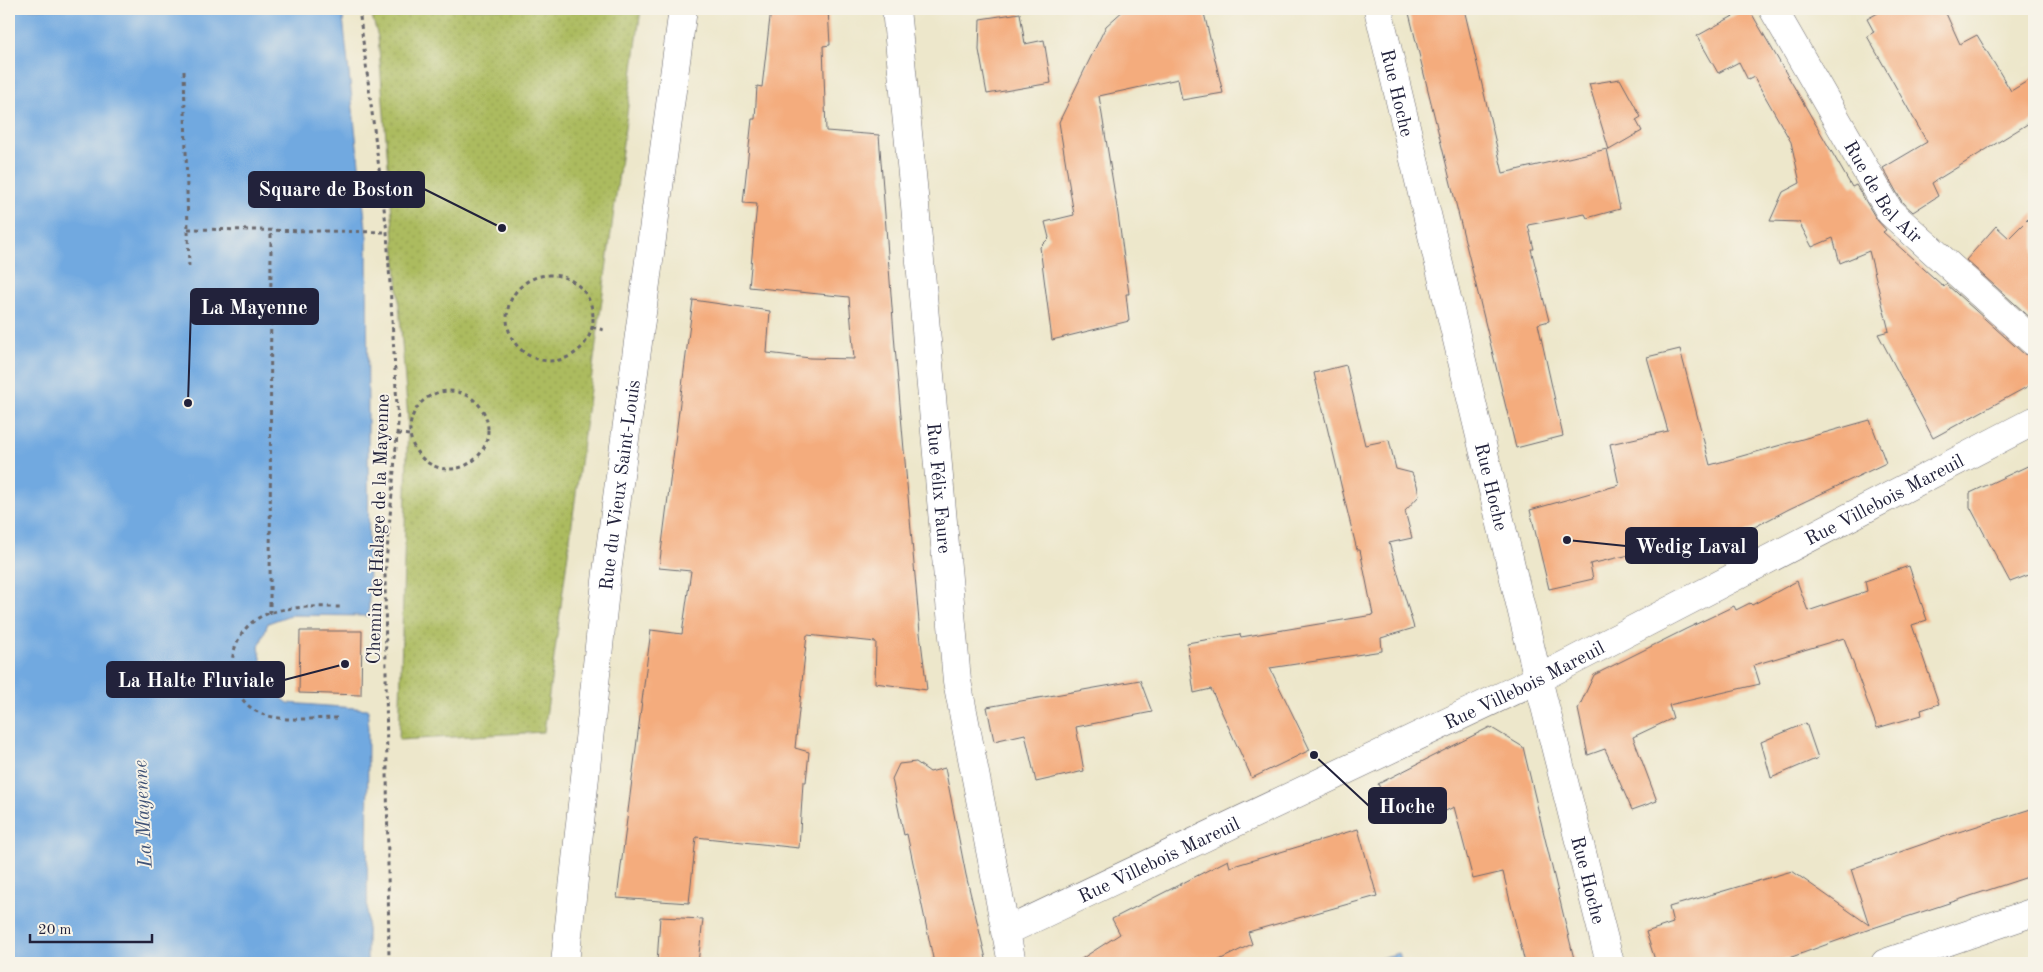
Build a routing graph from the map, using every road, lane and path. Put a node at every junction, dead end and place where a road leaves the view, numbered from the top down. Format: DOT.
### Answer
graph roads {
  1 [pos="359,9"];
  2 [pos="683,9"];
  3 [pos="896,9"];
  4 [pos="1378,9"];
  5 [pos="1773,9"];
  6 [pos="184,71"];
  7 [pos="271,228"];
  8 [pos="188,229"];
  9 [pos="387,232"];
  10 [pos="189,270"];
  11 [pos="513,340"];
  12 [pos="2034,342"];
  13 [pos="2034,421"];
  14 [pos="397,434"];
  15 [pos="410,434"];
  16 [pos="340,606"];
  17 [pos="270,614"];
  18 [pos="1538,679"];
  19 [pos="337,718"];
  20 [pos="2034,912"];
  21 [pos="1005,932"];
  22 [pos="389,963"];
  23 [pos="565,963"];
  24 [pos="1012,963"];
  25 [pos="1610,963"];
  26 [pos="1885,963"];
  1 -- 9 [label="path, Chemin de Halage de la Mayenne"];
  2 -- 23 [label="street, Rue du Vieux Saint-Louis"];
  3 -- 21 [label="street, Rue Félix Faure"];
  4 -- 18 [label="street, Rue Hoche"];
  5 -- 12 [label="street, Rue de Bel Air"];
  6 -- 8 [label="path"];
  7 -- 8 [label="path"];
  7 -- 9 [label="path"];
  7 -- 17 [label="path"];
  8 -- 10 [label="path"];
  9 -- 14 [label="path, Chemin de Halage de la Mayenne"];
  11 -- 11 [label="path"];
  13 -- 18 [label="street, Rue Villebois Mareuil"];
  14 -- 15 [label="path"];
  14 -- 22 [label="path, Chemin de Halage de la Mayenne"];
  15 -- 15 [label="path"];
  16 -- 17 [label="path"];
  17 -- 19 [label="path"];
  18 -- 21 [label="street, Rue Villebois Mareuil"];
  18 -- 25 [label="street, Rue Hoche"];
  20 -- 26 [label="street"];
  21 -- 24 [label="street, Rue Félix Faure"];
}
